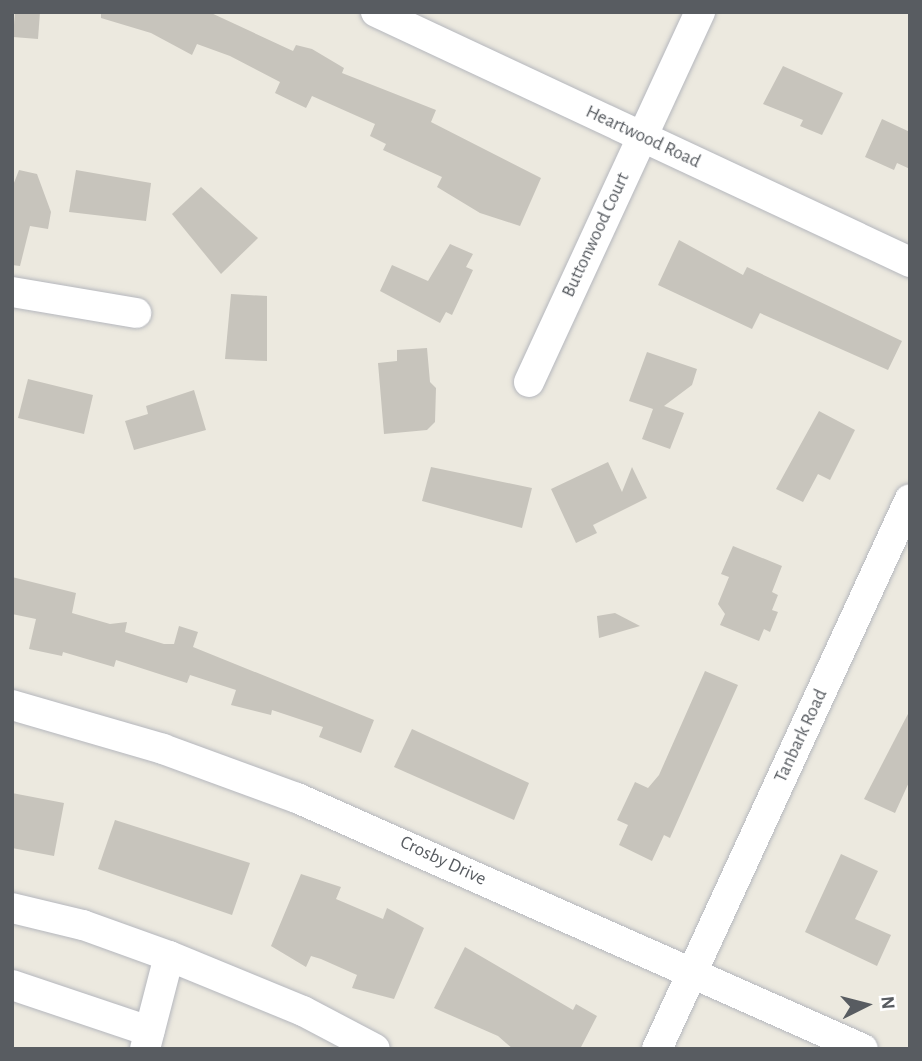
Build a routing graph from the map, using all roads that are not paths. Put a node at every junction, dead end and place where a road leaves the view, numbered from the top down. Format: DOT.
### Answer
graph roads {
  1 [pos="376,12"];
  2 [pos="700,12"];
  3 [pos="642,136"];
  4 [pos="910,261"];
  5 [pos="12,292"];
  6 [pos="136,313"];
  7 [pos="529,382"];
  8 [pos="910,499"];
  9 [pos="12,705"];
  10 [pos="12,908"];
  11 [pos="169,956"];
  12 [pos="692,972"];
  13 [pos="12,985"];
  14 [pos="147,1040"];
  15 [pos="375,1049"];
  16 [pos="657,1049"];
  17 [pos="863,1049"];
  1 -- 3 [label="street, Heartwood Road"];
  2 -- 3 [label="street, Buttonwood Court"];
  3 -- 4 [label="street, Heartwood Road"];
  3 -- 7 [label="street, Buttonwood Court"];
  5 -- 6 [label="street"];
  8 -- 12 [label="street, Tanbark Road"];
  9 -- 12 [label="street, Crosby Drive"];
  10 -- 11 [label="street"];
  11 -- 14 [label="street"];
  11 -- 15 [label="street"];
  12 -- 16 [label="street, Tanbark Road"];
  12 -- 17 [label="street, Crosby Drive"];
  13 -- 14 [label="street"];
}
